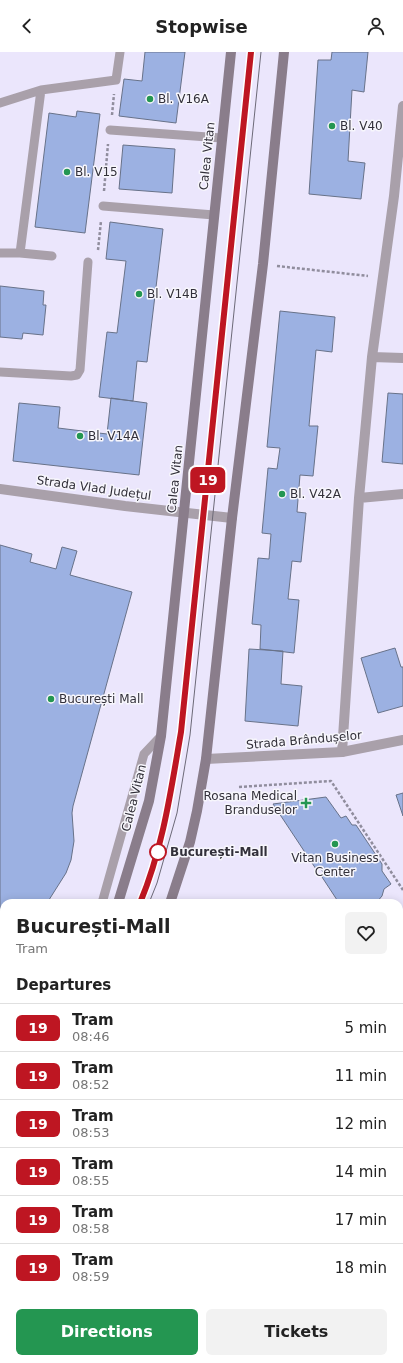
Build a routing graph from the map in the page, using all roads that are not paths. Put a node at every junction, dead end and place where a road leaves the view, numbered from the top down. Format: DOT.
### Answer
graph roads {
  1 [pos="120,52"];
  2 [pos="231,52"];
  3 [pos="284,52"];
  4 [pos="41,90"];
  5 [pos="0,103"];
  6 [pos="403,106"];
  7 [pos="110,130"];
  8 [pos="222,138"];
  9 [pos="398,196"];
  10 [pos="103,206"];
  11 [pos="214,215"];
  12 [pos="0,252"];
  13 [pos="20,253"];
  14 [pos="52,256"];
  15 [pos="88,262"];
  16 [pos="372,356"];
  17 [pos="403,358"];
  18 [pos="0,372"];
  19 [pos="0,489"];
  20 [pos="403,494"];
  21 [pos="359,498"];
  22 [pos="184,513"];
  23 [pos="232,518"];
  24 [pos="161,736"];
  25 [pos="403,740"];
  26 [pos="342,752"];
  27 [pos="206,760"];
  28 [pos="103,899"];
  29 [pos="119,899"];
  30 [pos="171,899"];
  1 -- 4 [label="lane"];
  2 -- 8 [label="main road, Calea Vitan"];
  3 -- 23 [label="main road"];
  4 -- 5 [label="lane"];
  4 -- 13 [label="lane"];
  6 -- 9 [label="street"];
  7 -- 8 [label="lane"];
  8 -- 11 [label="main road, Calea Vitan"];
  9 -- 16 [label="street"];
  10 -- 11 [label="lane"];
  11 -- 22 [label="main road, Calea Vitan"];
  12 -- 13 [label="lane"];
  13 -- 14 [label="lane"];
  15 -- 18 [label="lane"];
  16 -- 17 [label="street"];
  16 -- 21 [label="street"];
  19 -- 22 [label="street, Strada Vlad Județul"];
  20 -- 21 [label="street"];
  21 -- 26 [label="street"];
  22 -- 23 [label="street, Strada Vlad Județul"];
  22 -- 24 [label="main road, Calea Vitan"];
  23 -- 27 [label="main road"];
  24 -- 28 [label="lane"];
  24 -- 29 [label="main road, Calea Vitan"];
  25 -- 26 [label="street, Strada Brândușelor"];
  26 -- 27 [label="street, Strada Brândușelor"];
  27 -- 30 [label="main road"];
}
